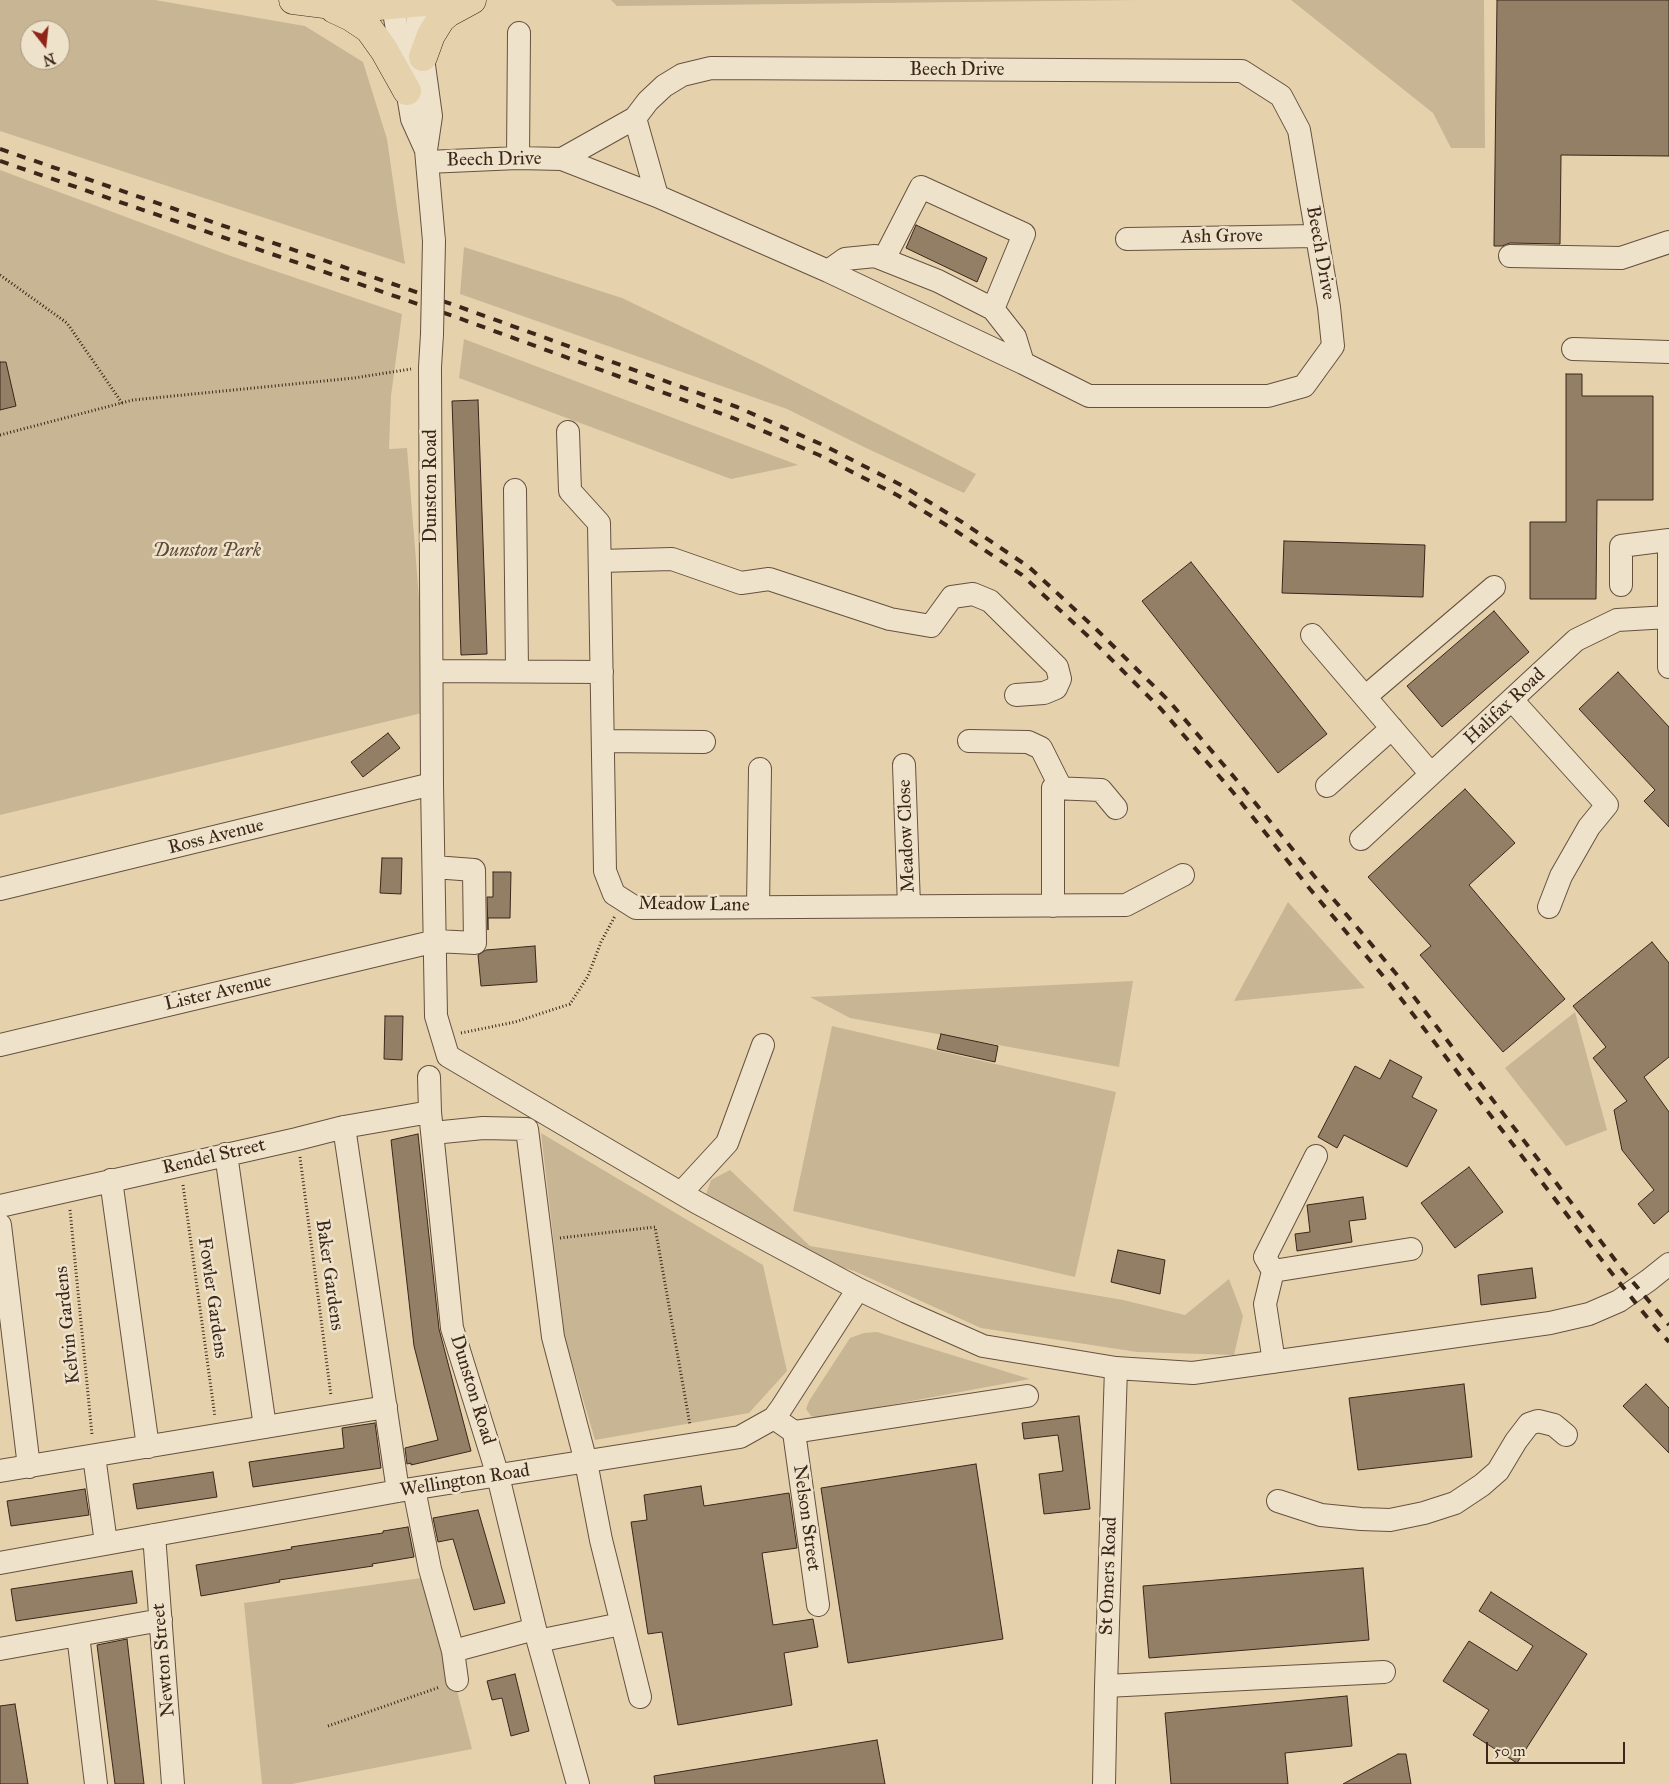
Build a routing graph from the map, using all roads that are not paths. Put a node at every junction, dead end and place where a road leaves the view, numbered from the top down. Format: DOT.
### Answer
graph roads {
  1 [pos="446,0"];
  2 [pos="472,0"];
  3 [pos="306,2"];
  4 [pos="404,2"];
  5 [pos="520,33"];
  6 [pos="423,57"];
  7 [pos="407,91"];
  8 [pos="635,118"];
  9 [pos="426,156"];
  10 [pos="518,158"];
  11 [pos="562,160"];
  12 [pos="657,196"];
  13 [pos="1317,236"];
  14 [pos="1127,239"];
  15 [pos="1669,242"];
  16 [pos="1510,256"];
  17 [pos="884,259"];
  18 [pos="828,272"];
  19 [pos="993,309"];
  20 [pos="1573,349"];
  21 [pos="1669,352"];
  22 [pos="1023,363"];
  23 [pos="568,432"];
  24 [pos="515,490"];
  25 [pos="1669,540"];
  26 [pos="1669,554"];
  27 [pos="600,561"];
  28 [pos="1621,585"];
  29 [pos="1494,588"];
  30 [pos="1669,618"];
  31 [pos="1312,635"];
  32 [pos="1669,667"];
  33 [pos="432,671"];
  34 [pos="517,672"];
  35 [pos="602,672"];
  36 [pos="1016,695"];
  37 [pos="1365,697"];
  38 [pos="1512,700"];
  39 [pos="1392,728"];
  40 [pos="603,741"];
  41 [pos="969,741"];
  42 [pos="704,742"];
  43 [pos="904,765"];
  44 [pos="760,769"];
  45 [pos="1431,774"];
  46 [pos="432,784"];
  47 [pos="1327,786"];
  48 [pos="1060,788"];
  49 [pos="1116,808"];
  50 [pos="1361,839"];
  51 [pos="434,867"];
  52 [pos="1183,875"];
  53 [pos="0,889"];
  54 [pos="909,906"];
  55 [pos="1053,906"];
  56 [pos="758,907"];
  57 [pos="1549,907"];
  58 [pos="436,941"];
  59 [pos="0,1045"];
  60 [pos="763,1045"];
  61 [pos="429,1077"];
  62 [pos="431,1122"];
  63 [pos="344,1127"];
  64 [pos="226,1154"];
  65 [pos="1316,1156"];
  66 [pos="111,1180"];
  67 [pos="680,1193"];
  68 [pos="0,1206"];
  69 [pos="0,1226"];
  70 [pos="1411,1249"];
  71 [pos="1669,1264"];
  72 [pos="1273,1271"];
  73 [pos="858,1289"];
  74 [pos="1274,1362"];
  75 [pos="1116,1368"];
  76 [pos="1027,1396"];
  77 [pos="386,1407"];
  78 [pos="774,1418"];
  79 [pos="265,1427"];
  80 [pos="794,1432"];
  81 [pos="1566,1436"];
  82 [pos="148,1447"];
  83 [pos="94,1456"];
  84 [pos="586,1462"];
  85 [pos="29,1467"];
  86 [pos="0,1471"];
  87 [pos="498,1476"];
  88 [pos="406,1490"];
  89 [pos="1278,1501"];
  90 [pos="154,1535"];
  91 [pos="106,1543"];
  92 [pos="0,1563"];
  93 [pos="818,1605"];
  94 [pos="160,1620"];
  95 [pos="621,1624"];
  96 [pos="78,1635"];
  97 [pos="536,1635"];
  98 [pos="0,1649"];
  99 [pos="453,1651"];
  100 [pos="1384,1672"];
  101 [pos="457,1680"];
  102 [pos="1106,1686"];
  103 [pos="640,1698"];
  104 [pos="96,1784"];
  105 [pos="173,1784"];
  106 [pos="578,1784"];
  107 [pos="1104,1784"];
  1 -- 4 [label="highway"];
  2 -- 6 [label="highway"];
  3 -- 4 [label="highway"];
  3 -- 7 [label="highway"];
  4 -- 6 [label="street, Dunston Road"];
  4 -- 7 [label="street, Dunston Road"];
  5 -- 10 [label="street"];
  6 -- 9 [label="street, Dunston Road"];
  7 -- 9 [label="street, Dunston Road"];
  8 -- 11 [label="street, Beech Drive"];
  8 -- 12 [label="street"];
  8 -- 13 [label="street, Beech Drive"];
  9 -- 10 [label="street, Beech Drive"];
  9 -- 33 [label="street, Dunston Road, bridge"];
  10 -- 11 [label="street, Beech Drive"];
  11 -- 12 [label="street, Beech Drive"];
  12 -- 18 [label="street, Beech Drive"];
  13 -- 14 [label="street, Ash Grove"];
  13 -- 22 [label="street, Beech Drive"];
  15 -- 16 [label="street"];
  17 -- 18 [label="street"];
  17 -- 19 [label="street"];
  17 -- 19 [label="street"];
  18 -- 22 [label="street, Beech Drive"];
  19 -- 22 [label="street"];
  20 -- 21 [label="street"];
  23 -- 27 [label="street, Meadow Lane"];
  24 -- 34 [label="street"];
  25 -- 28 [label="street"];
  26 -- 30 [label="street"];
  27 -- 35 [label="street, Meadow Lane"];
  27 -- 36 [label="street"];
  29 -- 37 [label="street"];
  30 -- 32 [label="street"];
  30 -- 38 [label="street, Halifax Road"];
  31 -- 37 [label="street"];
  33 -- 34 [label="street"];
  33 -- 46 [label="street, Dunston Road"];
  34 -- 35 [label="street"];
  35 -- 40 [label="street, Meadow Lane"];
  37 -- 39 [label="street"];
  38 -- 45 [label="street, Halifax Road"];
  38 -- 57 [label="street"];
  39 -- 45 [label="street"];
  39 -- 47 [label="street"];
  40 -- 42 [label="street"];
  40 -- 56 [label="street, Meadow Lane"];
  41 -- 48 [label="street"];
  43 -- 54 [label="street, Meadow Close"];
  44 -- 56 [label="street"];
  45 -- 50 [label="street, Halifax Road"];
  46 -- 51 [label="street, Dunston Road"];
  46 -- 53 [label="street, Ross Avenue"];
  48 -- 49 [label="street"];
  48 -- 55 [label="street"];
  51 -- 58 [label="street, Dunston Road"];
  51 -- 58 [label="street, Lister Avenue"];
  52 -- 55 [label="street, Meadow Lane"];
  54 -- 55 [label="street, Meadow Lane"];
  54 -- 56 [label="street, Meadow Lane"];
  58 -- 59 [label="street, Lister Avenue"];
  58 -- 67 [label="street, Dunston Road"];
  60 -- 67 [label="street"];
  61 -- 62 [label="street, Dunston Road"];
  62 -- 63 [label="street, Rendel Street"];
  62 -- 84 [label="street, Rendel Street"];
  62 -- 87 [label="street, Dunston Road"];
  63 -- 64 [label="street, Rendel Street"];
  63 -- 77 [label="street"];
  64 -- 66 [label="street, Rendel Street"];
  64 -- 79 [label="street"];
  65 -- 72 [label="street"];
  66 -- 68 [label="street, Rendel Street"];
  66 -- 82 [label="street"];
  67 -- 73 [label="street, Dunston Road"];
  69 -- 85 [label="street"];
  70 -- 72 [label="street"];
  71 -- 74 [label="street, Dunston Road"];
  72 -- 74 [label="street"];
  73 -- 75 [label="street, Dunston Road"];
  73 -- 78 [label="street, Wellington Road"];
  74 -- 75 [label="street, Dunston Road"];
  75 -- 102 [label="street, St Omers Road"];
  76 -- 80 [label="street"];
  77 -- 79 [label="street"];
  77 -- 88 [label="street"];
  78 -- 80 [label="street"];
  78 -- 84 [label="street, Wellington Road"];
  79 -- 82 [label="street"];
  80 -- 93 [label="street, Nelson Street"];
  81 -- 89 [label="street"];
  82 -- 83 [label="street"];
  83 -- 85 [label="street"];
  83 -- 91 [label="street"];
  84 -- 87 [label="street, Wellington Road"];
  84 -- 95 [label="street"];
  85 -- 86 [label="street"];
  87 -- 88 [label="street, Wellington Road"];
  87 -- 97 [label="street, Dunston Road"];
  88 -- 90 [label="street, Wellington Road"];
  88 -- 99 [label="street"];
  90 -- 91 [label="street, Wellington Road"];
  90 -- 94 [label="street, Newton Street"];
  91 -- 92 [label="street, Wellington Road"];
  94 -- 96 [label="street"];
  94 -- 105 [label="street, Newton Street"];
  95 -- 97 [label="street"];
  95 -- 103 [label="street"];
  96 -- 98 [label="street"];
  96 -- 104 [label="street"];
  97 -- 99 [label="street"];
  97 -- 106 [label="street, Dunston Road"];
  99 -- 101 [label="street"];
  100 -- 102 [label="street"];
  102 -- 107 [label="street, St Omers Road"];
}
